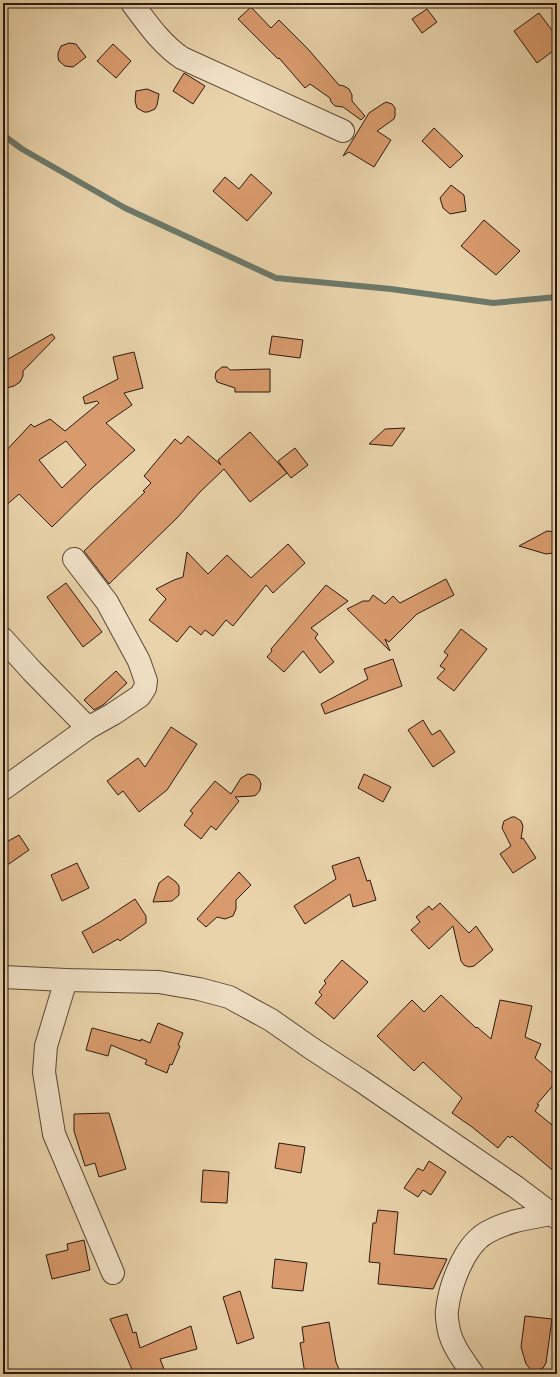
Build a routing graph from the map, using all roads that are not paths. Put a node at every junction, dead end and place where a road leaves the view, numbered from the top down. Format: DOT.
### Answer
graph roads {
  1 [pos="132,3"];
  2 [pos="343,131"];
  3 [pos="74,559"];
  4 [pos="3,639"];
  5 [pos="88,728"];
  6 [pos="3,789"];
  7 [pos="3,977"];
  8 [pos="66,980"];
  9 [pos="554,1216"];
  10 [pos="113,1273"];
  11 [pos="473,1374"];
  1 -- 2 [label="street"];
  3 -- 5 [label="street"];
  4 -- 5 [label="street"];
  5 -- 6 [label="street"];
  7 -- 8 [label="street"];
  8 -- 9 [label="street"];
  8 -- 10 [label="street"];
  9 -- 11 [label="street"];
}
